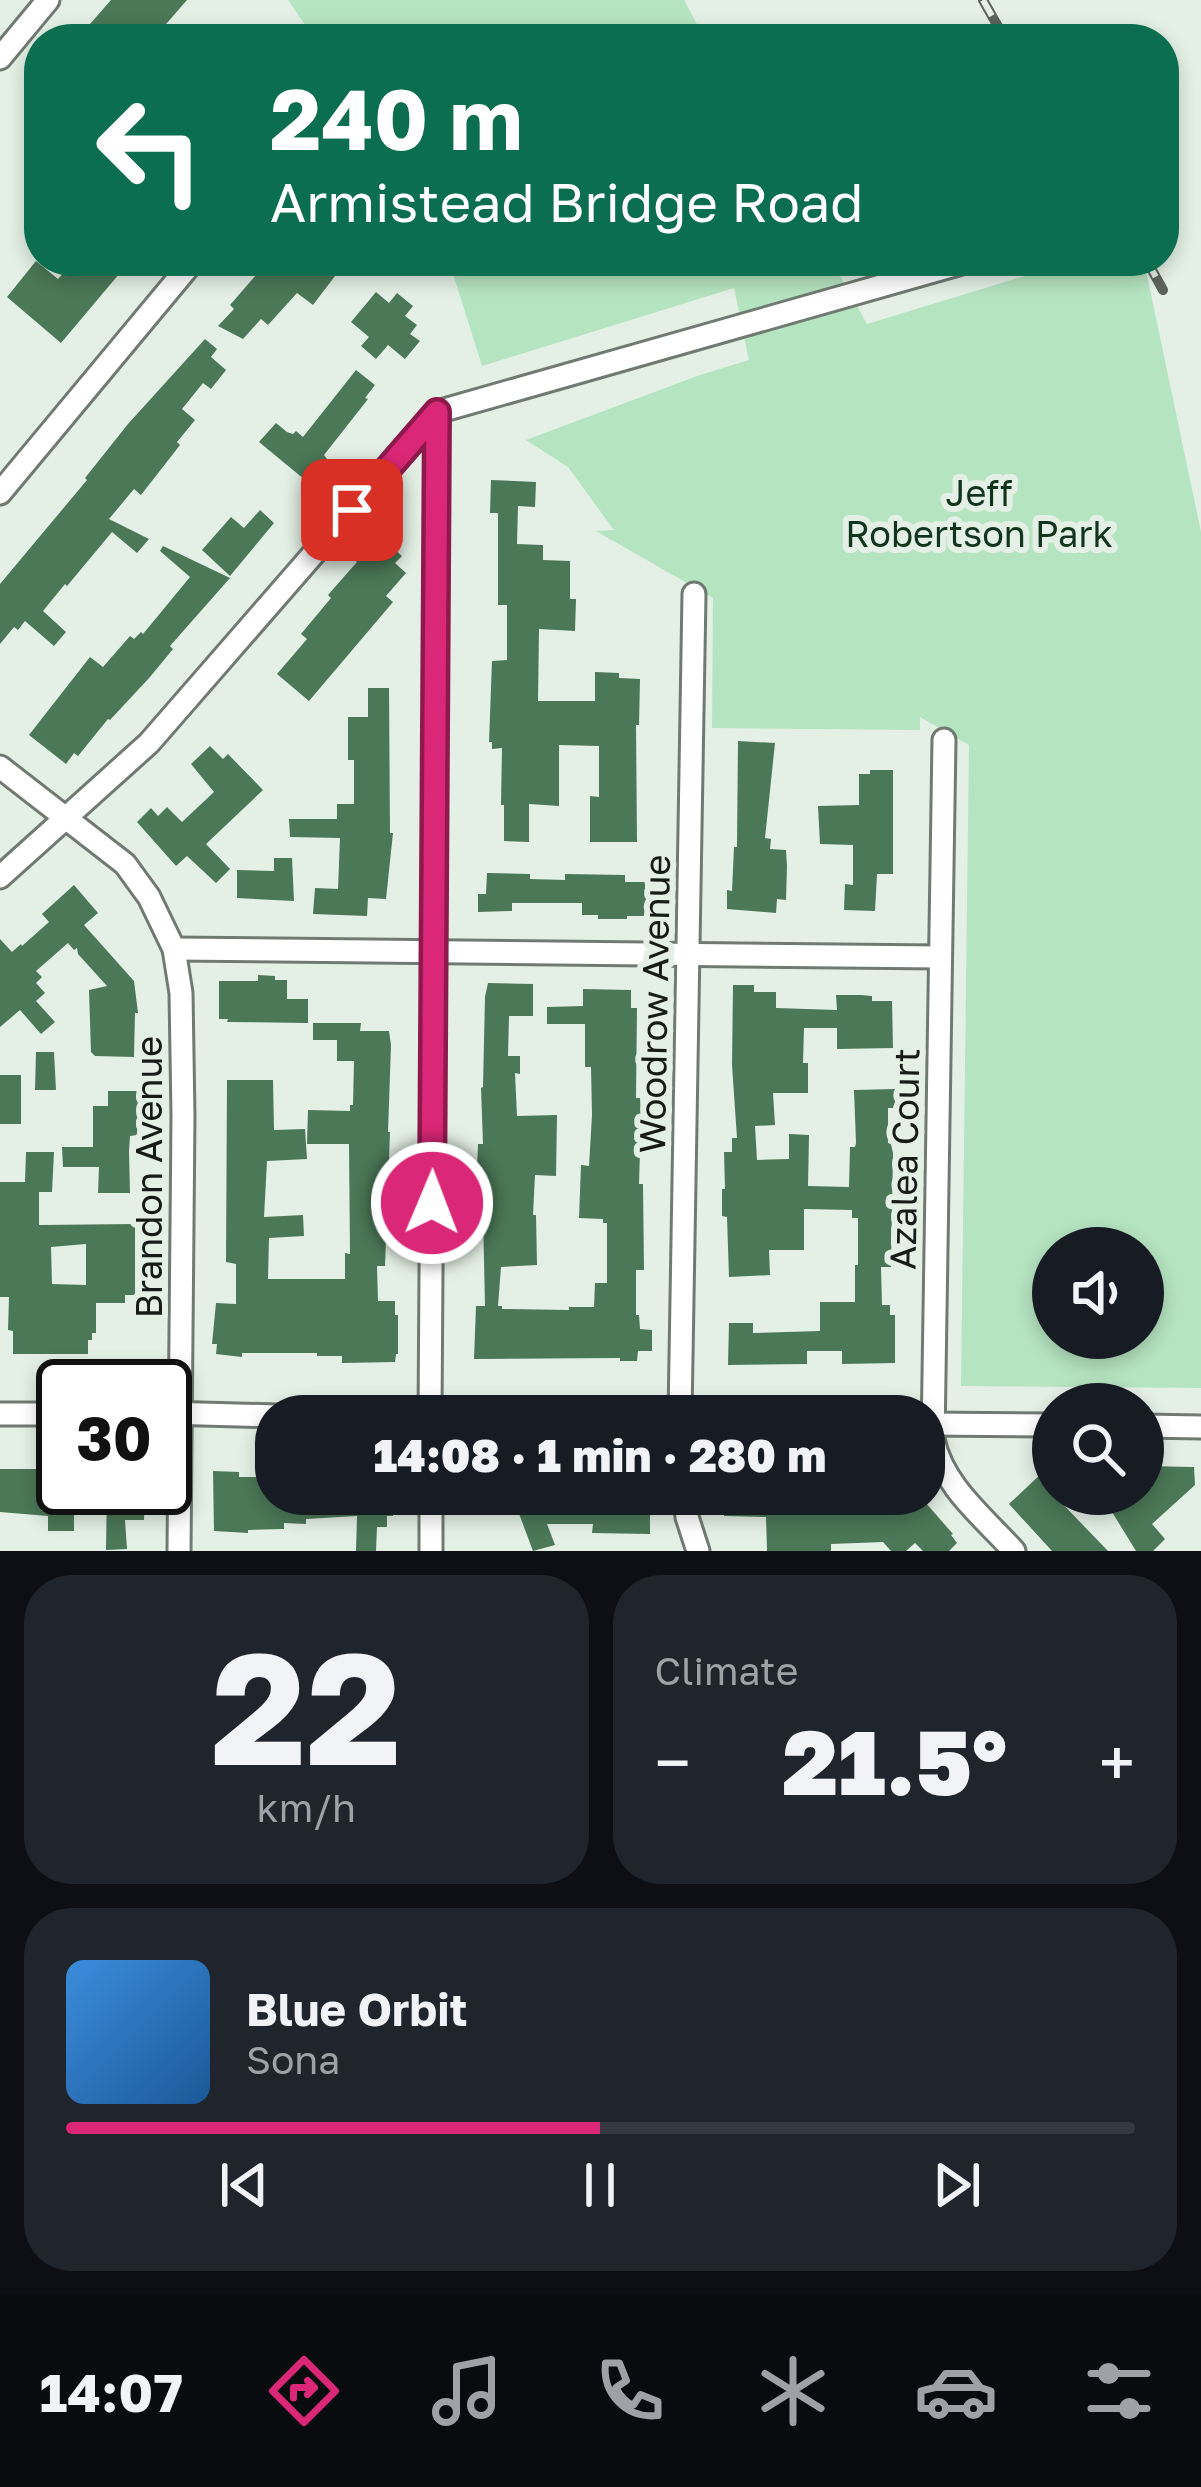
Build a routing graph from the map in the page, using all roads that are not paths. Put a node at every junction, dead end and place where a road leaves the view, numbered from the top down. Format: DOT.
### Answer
graph roads {
  1 [pos="48,0"];
  2 [pos="28,24"];
  3 [pos="24,29"];
  4 [pos="0,58"];
  5 [pos="181,276"];
  6 [pos="916,276"];
  7 [pos="437,412"];
  8 [pos="0,493"];
  9 [pos="694,594"];
  10 [pos="944,740"];
  11 [pos="0,766"];
  12 [pos="68,817"];
  13 [pos="0,877"];
  14 [pos="174,949"];
  15 [pos="434,951"];
  16 [pos="688,954"];
  17 [pos="940,957"];
  18 [pos="175,1359"];
  19 [pos="430,1395"];
  20 [pos="680,1395"];
  21 [pos="930,1395"];
  22 [pos="0,1414"];
  23 [pos="36,1414"];
  24 [pos="192,1414"];
  25 [pos="255,1415"];
  26 [pos="945,1424"];
  27 [pos="1032,1425"];
  28 [pos="1164,1426"];
  29 [pos="1201,1427"];
  30 [pos="945,1470"];
  31 [pos="177,1515"];
  32 [pos="431,1515"];
  33 [pos="689,1515"];
  34 [pos="179,1551"];
  35 [pos="431,1551"];
  36 [pos="698,1551"];
  37 [pos="1014,1551"];
  1 -- 2 [label="street"];
  3 -- 4 [label="street"];
  5 -- 8 [label="street"];
  6 -- 7 [label="street"];
  7 -- 12 [label="street"];
  7 -- 15 [label="street"];
  9 -- 16 [label="street, Woodrow Avenue"];
  10 -- 17 [label="street, Azalea Court"];
  11 -- 12 [label="street, Brandon Avenue"];
  12 -- 13 [label="street"];
  12 -- 14 [label="street, Brandon Avenue"];
  14 -- 15 [label="street"];
  14 -- 18 [label="street, Brandon Avenue"];
  15 -- 16 [label="street"];
  15 -- 19 [label="street"];
  16 -- 17 [label="street"];
  16 -- 20 [label="street, Woodrow Avenue"];
  17 -- 21 [label="street, Azalea Court"];
  22 -- 23 [label="street"];
  24 -- 25 [label="street"];
  26 -- 27 [label="street"];
  28 -- 29 [label="street"];
  30 -- 37 [label="street, Azalea Court"];
  31 -- 34 [label="street, Brandon Avenue"];
  32 -- 35 [label="street"];
  33 -- 36 [label="street"];
}
